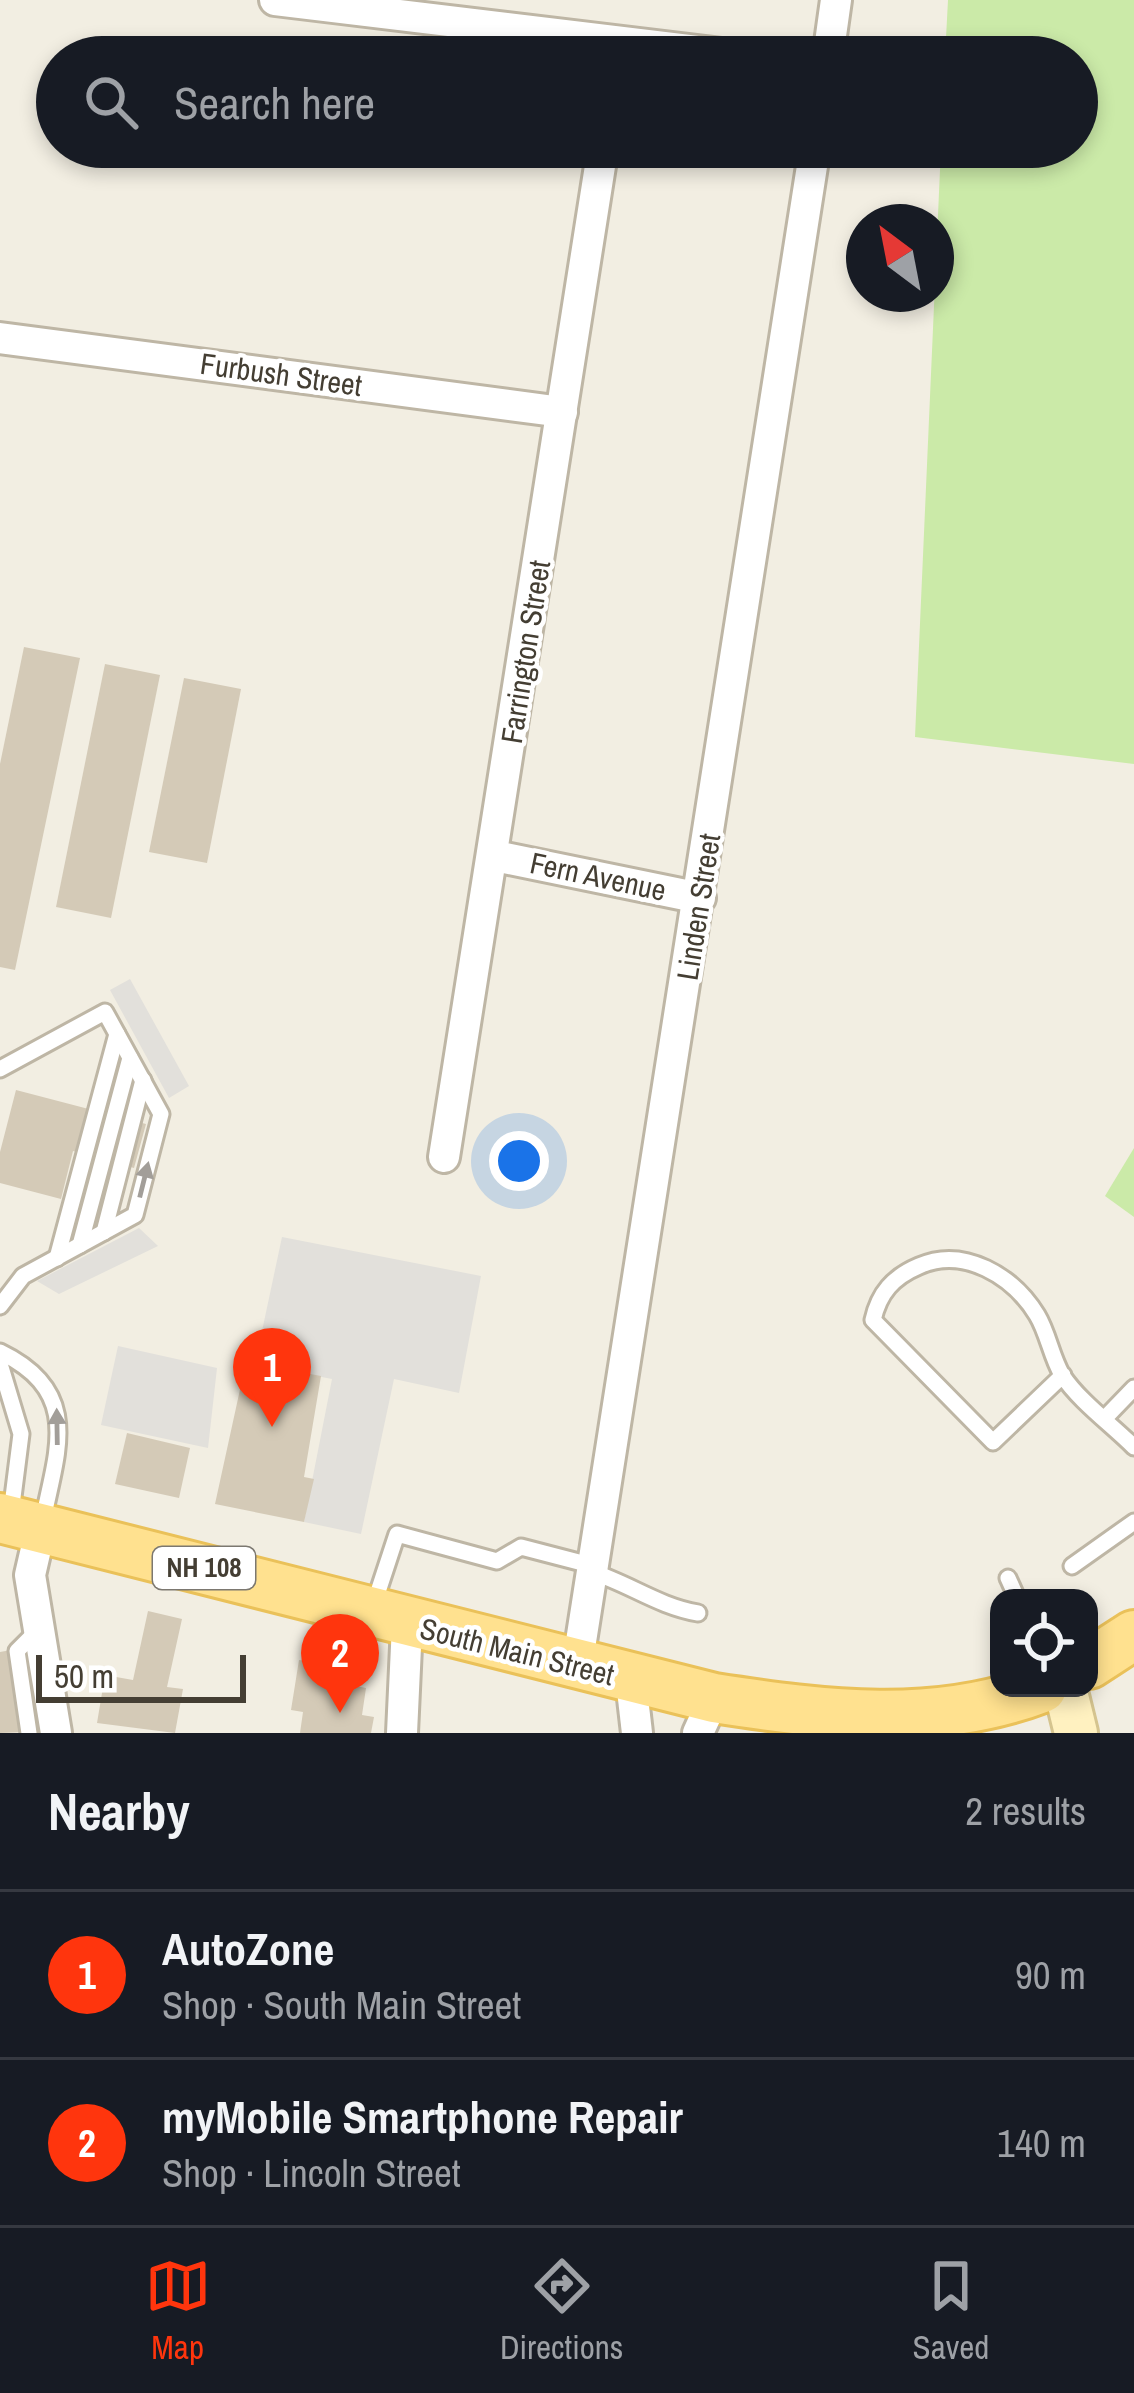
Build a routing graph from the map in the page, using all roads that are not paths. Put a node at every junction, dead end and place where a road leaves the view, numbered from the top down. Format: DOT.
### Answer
graph roads {
  1 [pos="275,0"];
  2 [pos="836,0"];
  3 [pos="522,36"];
  4 [pos="831,36"];
  5 [pos="600,168"];
  6 [pos="812,168"];
  7 [pos="0,338"];
  8 [pos="562,412"];
  9 [pos="495,856"];
  10 [pos="700,898"];
  11 [pos="117,1034"];
  12 [pos="130,1058"];
  13 [pos="0,1070"];
  14 [pos="143,1080"];
  15 [pos="444,1156"];
  16 [pos="104,1232"];
  17 [pos="80,1245"];
  18 [pos="57,1258"];
  19 [pos="0,1306"];
  20 [pos="0,1352"];
  21 [pos="0,1364"];
  22 [pos="1063,1376"];
  23 [pos="1134,1388"];
  24 [pos="1105,1418"];
  25 [pos="1134,1447"];
  26 [pos="17,1522"];
  27 [pos="1134,1522"];
  28 [pos="1072,1566"];
  29 [pos="593,1569"];
  30 [pos="1008,1578"];
  31 [pos="1012,1589"];
  32 [pos="698,1613"];
  33 [pos="389,1619"];
  34 [pos="38,1630"];
  35 [pos="1134,1635"];
  36 [pos="1098,1658"];
  37 [pos="577,1667"];
  38 [pos="631,1681"];
  39 [pos="1014,1697"];
  40 [pos="1067,1697"];
  41 [pos="706,1715"];
  42 [pos="29,1733"];
  43 [pos="56,1733"];
  44 [pos="402,1733"];
  45 [pos="637,1733"];
  46 [pos="1076,1733"];
  1 -- 3 [label="street"];
  2 -- 4 [label="street"];
  5 -- 8 [label="street, Farrington Street"];
  6 -- 10 [label="street, Linden Street"];
  7 -- 8 [label="street, Furbush Street"];
  8 -- 9 [label="street, Farrington Street"];
  9 -- 10 [label="street, Fern Avenue"];
  9 -- 15 [label="street, Farrington Street"];
  10 -- 29 [label="street, Linden Street"];
  11 -- 12 [label="lane"];
  11 -- 13 [label="lane"];
  11 -- 18 [label="lane"];
  12 -- 14 [label="lane"];
  12 -- 17 [label="lane"];
  14 -- 16 [label="lane"];
  16 -- 14 [label="lane, one-way"];
  16 -- 17 [label="lane"];
  17 -- 18 [label="lane"];
  18 -- 19 [label="lane"];
  26 -- 20 [label="lane, one-way"];
  21 -- 26 [label="lane"];
  22 -- 22 [label="lane"];
  22 -- 24 [label="lane"];
  23 -- 24 [label="lane"];
  24 -- 25 [label="lane"];
  26 -- 33 [label="main road, South Main Street / NH 108"];
  26 -- 34 [label="street"];
  27 -- 28 [label="lane"];
  29 -- 32 [label="lane"];
  29 -- 33 [label="lane"];
  29 -- 37 [label="street, Linden Street"];
  30 -- 31 [label="lane"];
  33 -- 37 [label="main road, South Main Street / NH 108"];
  33 -- 44 [label="street"];
  34 -- 42 [label="lane"];
  34 -- 43 [label="street"];
  35 -- 36 [label="main road"];
  37 -- 38 [label="main road, South Main Street / NH 108"];
  38 -- 41 [label="main road, South Main Street / NH 108"];
  38 -- 45 [label="street"];
  39 -- 41 [label="main road, South Main Street / NH 108"];
  40 -- 46 [label="street"];
}
